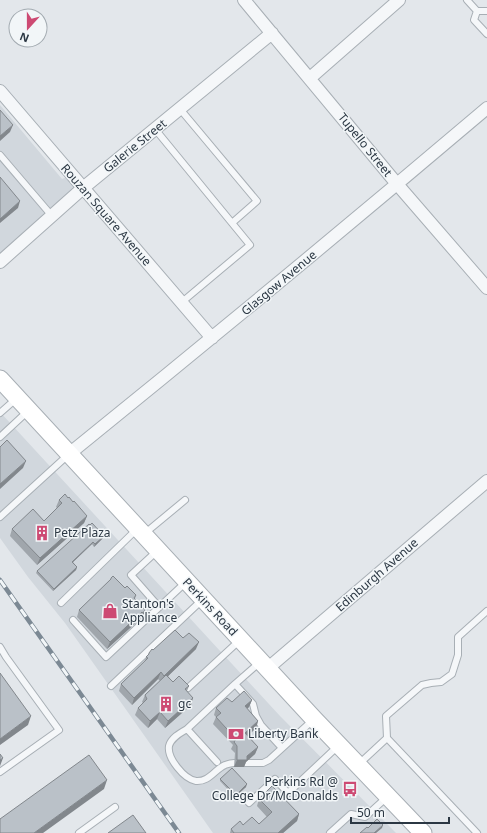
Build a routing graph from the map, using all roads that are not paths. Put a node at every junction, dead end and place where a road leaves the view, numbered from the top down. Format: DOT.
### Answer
graph roads {
  1 [pos="244,0"];
  2 [pos="399,0"];
  3 [pos="467,0"];
  4 [pos="477,11"];
  5 [pos="487,11"];
  6 [pos="272,33"];
  7 [pos="487,34"];
  8 [pos="310,78"];
  9 [pos="0,91"];
  10 [pos="487,108"];
  11 [pos="180,109"];
  12 [pos="155,129"];
  13 [pos="0,155"];
  14 [pos="397,184"];
  15 [pos="83,188"];
  16 [pos="52,216"];
  17 [pos="232,223"];
  18 [pos="0,262"];
  19 [pos="487,288"];
  20 [pos="182,302"];
  21 [pos="212,338"];
  22 [pos="0,379"];
  23 [pos="17,398"];
  24 [pos="28,410"];
  25 [pos="0,413"];
  26 [pos="0,437"];
  27 [pos="69,454"];
  28 [pos="487,481"];
  29 [pos="185,500"];
  30 [pos="0,517"];
  31 [pos="140,532"];
  32 [pos="158,550"];
  33 [pos="186,581"];
  34 [pos="203,600"];
  35 [pos="61,603"];
  36 [pos="159,607"];
  37 [pos="487,611"];
  38 [pos="73,620"];
  39 [pos="240,640"];
  40 [pos="0,647"];
  41 [pos="264,665"];
  42 [pos="235,684"];
  43 [pos="111,686"];
  44 [pos="188,688"];
  45 [pos="314,719"];
  46 [pos="187,729"];
  47 [pos="387,738"];
  48 [pos="339,745"];
  49 [pos="282,748"];
  50 [pos="217,762"];
  51 [pos="234,763"];
  52 [pos="245,763"];
  53 [pos="358,765"];
  54 [pos="0,772"];
  55 [pos="388,796"];
  56 [pos="249,803"];
  57 [pos="115,807"];
  58 [pos="79,833"];
  59 [pos="330,833"];
  60 [pos="423,833"];
  61 [pos="477,833"];
  1 -- 6 [label="street, Tupello Street"];
  2 -- 8 [label="street"];
  3 -- 4 [label="lane"];
  4 -- 5 [label="lane"];
  4 -- 7 [label="lane"];
  6 -- 8 [label="street, Tupello Street"];
  6 -- 11 [label="street, Galerie Street"];
  8 -- 14 [label="street, Tupello Street"];
  9 -- 15 [label="street, Rouzan Square Avenue"];
  10 -- 14 [label="street, Glasgow Avenue"];
  11 -- 12 [label="street, Galerie Street"];
  11 -- 17 [label="lane"];
  12 -- 15 [label="street, Galerie Street"];
  12 -- 17 [label="lane"];
  13 -- 16 [label="lane"];
  14 -- 19 [label="street, Tupello Street"];
  14 -- 21 [label="street, Glasgow Avenue"];
  15 -- 16 [label="street, Galerie Street"];
  15 -- 20 [label="street, Rouzan Square Avenue"];
  16 -- 18 [label="street, Galerie Street"];
  17 -- 20 [label="lane"];
  20 -- 21 [label="street, Rouzan Square Avenue"];
  21 -- 27 [label="street, Glasgow Avenue"];
  22 -- 23 [label="main road, Perkins Road"];
  23 -- 24 [label="main road, Perkins Road"];
  23 -- 25 [label="lane"];
  24 -- 26 [label="lane"];
  24 -- 27 [label="main road, Perkins Road"];
  27 -- 30 [label="lane"];
  27 -- 31 [label="main road, Perkins Road"];
  28 -- 41 [label="street, Edinburgh Avenue"];
  29 -- 31 [label="lane"];
  31 -- 32 [label="main road, Perkins Road"];
  31 -- 35 [label="lane"];
  32 -- 33 [label="main road, Perkins Road"];
  32 -- 36 [label="lane"];
  33 -- 34 [label="main road, Perkins Road"];
  33 -- 36 [label="lane"];
  34 -- 39 [label="main road, Perkins Road"];
  34 -- 43 [label="lane"];
  36 -- 38 [label="lane"];
  37 -- 47 [label="lane"];
  39 -- 41 [label="main road, Perkins Road"];
  39 -- 44 [label="lane"];
  40 -- 54 [label="lane"];
  41 -- 42 [label="lane"];
  41 -- 45 [label="main road, Perkins Road"];
  42 -- 46 [label="lane"];
  42 -- 49 [label="lane"];
  45 -- 48 [label="main road, Perkins Road"];
  45 -- 49 [label="lane"];
  46 -- 50 [label="lane"];
  46 -- 51 [label="lane"];
  47 -- 53 [label="lane"];
  47 -- 61 [label="lane"];
  48 -- 53 [label="main road, Perkins Road"];
  48 -- 56 [label="lane"];
  49 -- 52 [label="lane"];
  53 -- 55 [label="main road, Perkins Road"];
  55 -- 59 [label="lane"];
  55 -- 60 [label="main road, Perkins Road"];
  57 -- 58 [label="lane"];
}
